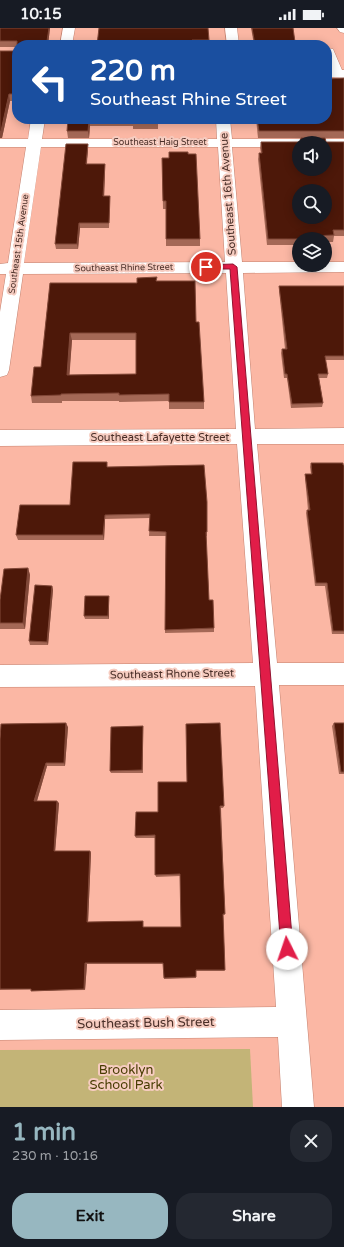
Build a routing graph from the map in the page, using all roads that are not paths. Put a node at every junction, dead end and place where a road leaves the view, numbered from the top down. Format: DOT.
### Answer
graph roads {
  1 [pos="69,28"];
  2 [pos="231,28"];
  3 [pos="67,40"];
  4 [pos="232,40"];
  5 [pos="332,52"];
  6 [pos="344,52"];
  7 [pos="332,63"];
  8 [pos="344,74"];
  9 [pos="37,124"];
  10 [pos="223,124"];
  11 [pos="224,142"];
  12 [pos="0,143"];
  13 [pos="34,143"];
  14 [pos="344,143"];
  15 [pos="233,267"];
  16 [pos="344,267"];
  17 [pos="8,269"];
  18 [pos="0,370"];
  19 [pos="246,436"];
  20 [pos="344,436"];
  21 [pos="0,438"];
  22 [pos="266,674"];
  23 [pos="344,674"];
  24 [pos="0,676"];
  25 [pos="292,1022"];
  26 [pos="0,1025"];
  27 [pos="298,1107"];
  1 -- 3 [label="street"];
  2 -- 4 [label="street"];
  5 -- 6 [label="street"];
  7 -- 8 [label="street"];
  9 -- 13 [label="street, Southeast 15th Avenue"];
  10 -- 11 [label="street, Southeast 16th Avenue"];
  11 -- 13 [label="street, Southeast Haig Street"];
  11 -- 14 [label="street, Southeast Haig Street"];
  11 -- 15 [label="street, Southeast 16th Avenue"];
  12 -- 13 [label="street, Southeast Haig Street"];
  13 -- 17 [label="street, Southeast 15th Avenue"];
  15 -- 16 [label="street, Southeast Rhine Street"];
  15 -- 17 [label="street, Southeast Rhine Street"];
  15 -- 19 [label="street, Southeast 16th Avenue"];
  17 -- 18 [label="street, Southeast 15th Avenue"];
  19 -- 20 [label="street, Southeast Lafayette Street"];
  19 -- 21 [label="street, Southeast Lafayette Street"];
  19 -- 22 [label="street, Southeast 16th Avenue"];
  22 -- 23 [label="street, Southeast Rhone Street"];
  22 -- 24 [label="street, Southeast Rhone Street"];
  22 -- 25 [label="street, Southeast 16th Avenue"];
  25 -- 26 [label="street, Southeast Bush Street"];
  25 -- 27 [label="street, Southeast 16th Avenue"];
}
